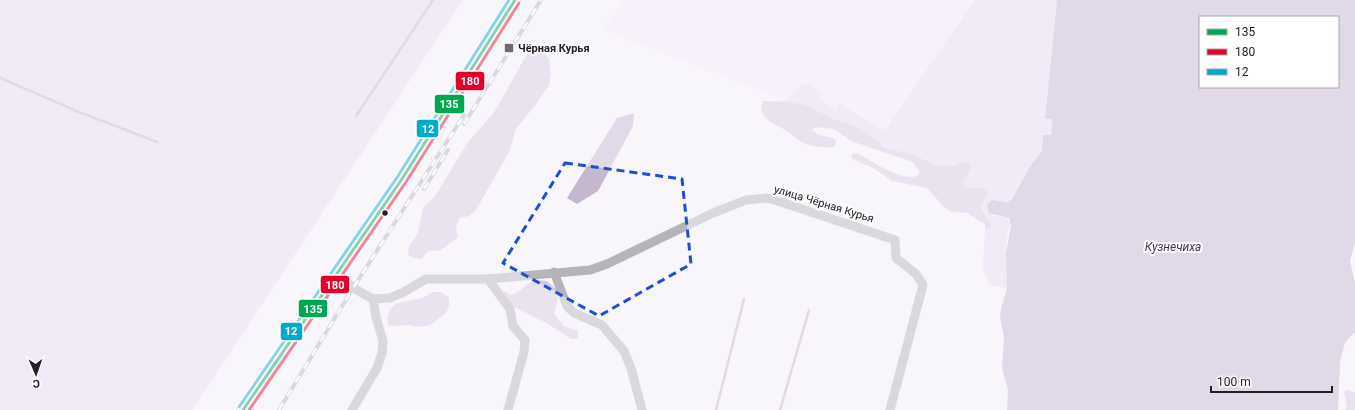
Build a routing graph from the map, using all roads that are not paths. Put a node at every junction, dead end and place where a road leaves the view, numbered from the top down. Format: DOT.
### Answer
graph roads {
  1 [pos="515,0"];
  2 [pos="554,272"];
  3 [pos="338,273"];
  4 [pos="488,279"];
  5 [pos="373,299"];
  6 [pos="243,410"];
  7 [pos="352,410"];
  8 [pos="508,410"];
  9 [pos="642,410"];
  10 [pos="890,410"];
  1 -- 3 [label="main road"];
  2 -- 4 [label="street"];
  2 -- 9 [label="street"];
  2 -- 10 [label="street, улица Чёрная Курья"];
  3 -- 5 [label="street"];
  3 -- 6 [label="main road"];
  4 -- 5 [label="street"];
  4 -- 8 [label="street"];
  5 -- 7 [label="street"];
}
